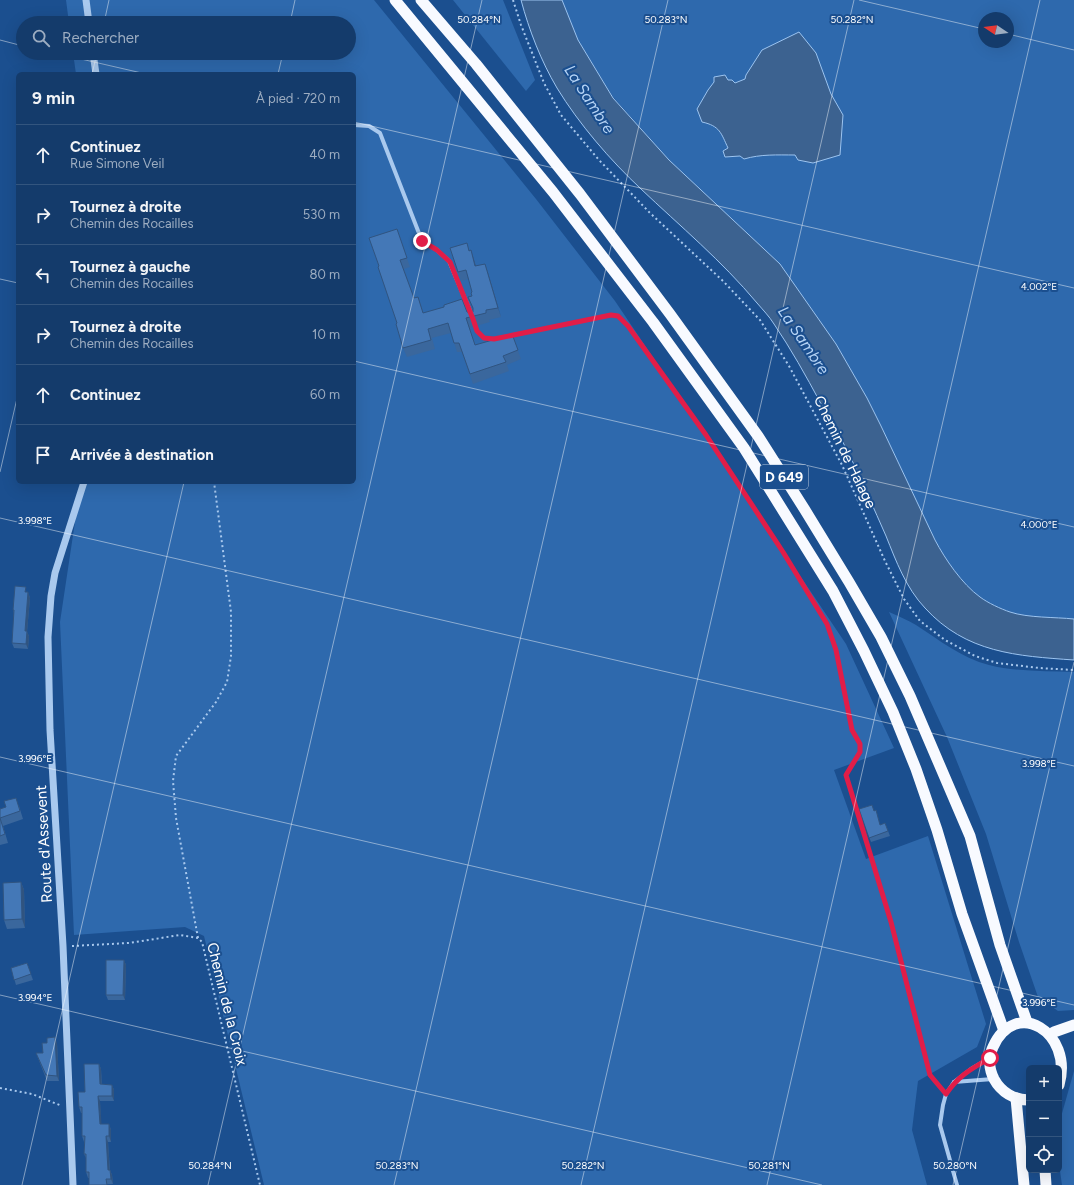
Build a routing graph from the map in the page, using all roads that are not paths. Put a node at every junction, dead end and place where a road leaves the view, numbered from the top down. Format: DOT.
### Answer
graph roads {
  1 [pos="86,0"];
  2 [pos="395,0"];
  3 [pos="421,0"];
  4 [pos="88,16"];
  5 [pos="94,60"];
  6 [pos="96,72"];
  7 [pos="356,125"];
  8 [pos="473,319"];
  9 [pos="83,484"];
  10 [pos="860,752"];
  11 [pos="1027,1022"];
  12 [pos="1074,1025"];
  13 [pos="1004,1031"];
  14 [pos="1054,1032"];
  15 [pos="990,1058"];
  16 [pos="995,1079"];
  17 [pos="1062,1080"];
  18 [pos="954,1082"];
  19 [pos="946,1094"];
  20 [pos="1016,1098"];
  21 [pos="1026,1100"];
  22 [pos="1045,1173"];
  23 [pos="73,1185"];
  24 [pos="956,1185"];
  25 [pos="1024,1185"];
  26 [pos="1046,1185"];
  1 -- 4 [label="street"];
  2 -- 13 [label="highway, D 649"];
  3 -- 11 [label="highway, D 649"];
  5 -- 6 [label="street"];
  7 -- 8 [label="street"];
  9 -- 23 [label="street, Route d'Assevent"];
  10 -- 19 [label="lane"];
  11 -- 13 [label="highway"];
  11 -- 14 [label="highway"];
  12 -- 14 [label="highway"];
  13 -- 15 [label="highway"];
  14 -- 17 [label="highway"];
  15 -- 16 [label="highway"];
  15 -- 18 [label="street"];
  16 -- 18 [label="street"];
  16 -- 20 [label="highway"];
  18 -- 19 [label="street"];
  19 -- 24 [label="street"];
  20 -- 21 [label="highway"];
  20 -- 25 [label="highway"];
  22 -- 26 [label="highway"];
}
